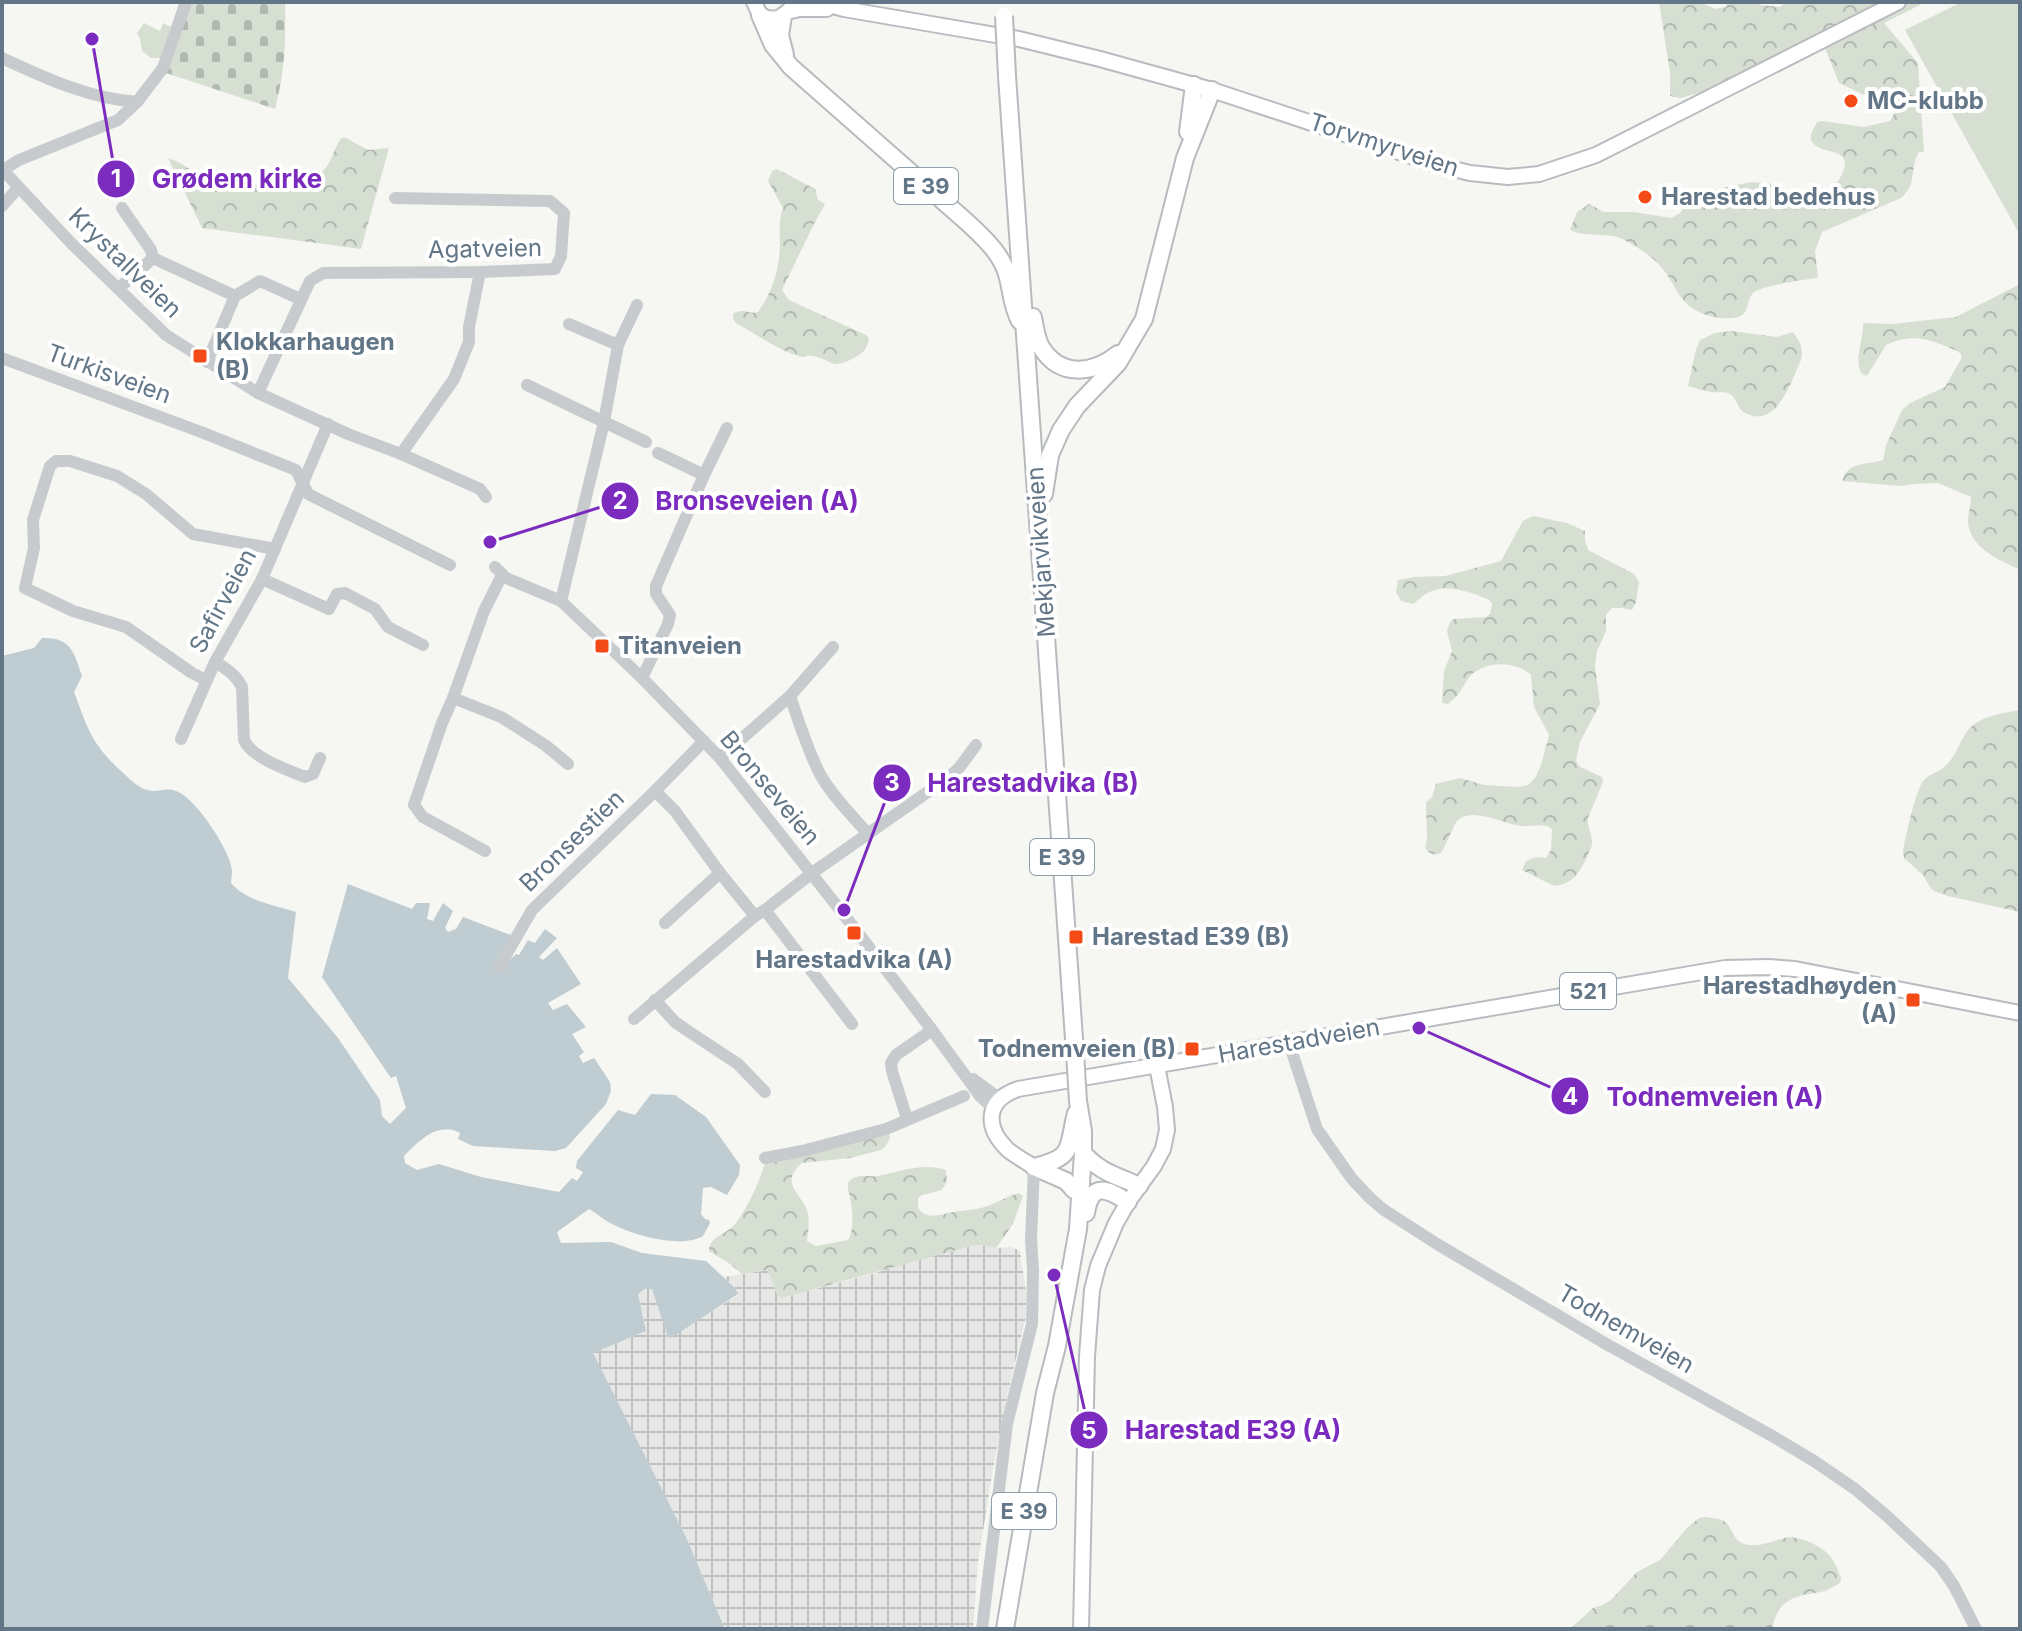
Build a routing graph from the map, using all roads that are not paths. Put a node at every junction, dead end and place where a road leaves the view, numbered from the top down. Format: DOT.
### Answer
graph roads {
  1 [pos="186,2"];
  2 [pos="740,2"];
  3 [pos="818,2"];
  4 [pos="1898,2"];
  5 [pos="757,9"];
  6 [pos="844,9"];
  7 [pos="1004,9"];
  8 [pos="787,10"];
  9 [pos="2,58"];
  10 [pos="791,67"];
  11 [pos="1194,85"];
  12 [pos="1212,90"];
  13 [pos="137,102"];
  14 [pos="1185,158"];
  15 [pos="2,169"];
  16 [pos="18,188"];
  17 [pos="395,198"];
  18 [pos="2,206"];
  19 [pos="122,208"];
  20 [pos="153,258"];
  21 [pos="480,272"];
  22 [pos="119,288"];
  23 [pos="1023,294"];
  24 [pos="235,296"];
  25 [pos="300,299"];
  26 [pos="637,305"];
  27 [pos="569,324"];
  28 [pos="1025,329"];
  29 [pos="1133,339"];
  30 [pos="618,345"];
  31 [pos="2,358"];
  32 [pos="207,362"];
  33 [pos="527,385"];
  34 [pos="258,393"];
  35 [pos="604,422"];
  36 [pos="328,424"];
  37 [pos="727,428"];
  38 [pos="646,442"];
  39 [pos="658,453"];
  40 [pos="401,454"];
  41 [pos="704,475"];
  42 [pos="303,484"];
  43 [pos="486,497"];
  44 [pos="1040,535"];
  45 [pos="275,549"];
  46 [pos="450,565"];
  47 [pos="262,579"];
  48 [pos="561,601"];
  49 [pos="423,645"];
  50 [pos="833,647"];
  51 [pos="215,662"];
  52 [pos="642,678"];
  53 [pos="206,680"];
  54 [pos="790,696"];
  55 [pos="453,698"];
  56 [pos="181,739"];
  57 [pos="704,741"];
  58 [pos="976,745"];
  59 [pos="320,758"];
  60 [pos="720,758"];
  61 [pos="568,764"];
  62 [pos="655,791"];
  63 [pos="867,833"];
  64 [pos="485,851"];
  65 [pos="720,873"];
  66 [pos="812,873"];
  67 [pos="760,913"];
  68 [pos="665,923"];
  69 [pos="499,967"];
  70 [pos="655,1000"];
  71 [pos="2020,1013"];
  72 [pos="634,1019"];
  73 [pos="852,1024"];
  74 [pos="932,1030"];
  75 [pos="1289,1043"];
  76 [pos="1157,1066"];
  77 [pos="765,1092"];
  78 [pos="964,1096"];
  79 [pos="996,1103"];
  80 [pos="1077,1107"];
  81 [pos="907,1119"];
  82 [pos="1083,1153"];
  83 [pos="765,1158"];
  84 [pos="1034,1167"];
  85 [pos="1139,1186"];
  86 [pos="1078,1189"];
  87 [pos="1128,1202"];
  88 [pos="1078,1229"];
  89 [pos="1045,1393"];
  90 [pos="982,1629"];
  91 [pos="1005,1629"];
  92 [pos="1081,1629"];
  93 [pos="1976,1629"];
  1 -- 13 [label="street"];
  2 -- 5 [label="main road"];
  3 -- 6 [label="main road, Torvmyrveien"];
  4 -- 12 [label="main road, Torvmyrveien"];
  5 -- 8 [label="main road, Torvmyrveien"];
  5 -- 10 [label="highway, E 39"];
  6 -- 8 [label="main road, Torvmyrveien"];
  6 -- 11 [label="main road, Torvmyrveien"];
  7 -- 23 [label="highway, Mekjarvikveien / E 39, bridge"];
  8 -- 10 [label="highway"];
  9 -- 13 [label="street"];
  10 -- 28 [label="highway, E 39"];
  11 -- 12 [label="main road, Torvmyrveien"];
  11 -- 14 [label="highway, E 39"];
  12 -- 14 [label="highway, E 39"];
  13 -- 15 [label="street, Krystallveien"];
  14 -- 29 [label="highway, E 39"];
  15 -- 16 [label="street, Krystallveien"];
  16 -- 18 [label="street"];
  16 -- 22 [label="street, Krystallveien"];
  17 -- 21 [label="street, Agatveien"];
  19 -- 20 [label="street"];
  20 -- 22 [label="street"];
  20 -- 24 [label="street"];
  21 -- 25 [label="street, Agatveien"];
  21 -- 40 [label="street"];
  22 -- 32 [label="street, Krystallveien"];
  23 -- 28 [label="highway, Mekjarvikveien / E 39"];
  23 -- 29 [label="highway, E 39"];
  24 -- 25 [label="street"];
  24 -- 32 [label="street"];
  25 -- 34 [label="street, Agatveien"];
  26 -- 30 [label="street"];
  27 -- 30 [label="street"];
  28 -- 44 [label="highway, Mekjarvikveien / E 39"];
  29 -- 44 [label="highway, E 39"];
  30 -- 35 [label="street"];
  31 -- 42 [label="street, Turkisveien"];
  32 -- 34 [label="street, Krystallveien"];
  33 -- 35 [label="street"];
  34 -- 36 [label="street, Krystallveien"];
  35 -- 38 [label="street"];
  35 -- 48 [label="street"];
  36 -- 40 [label="street, Krystallveien"];
  36 -- 42 [label="street, Safirveien"];
  37 -- 41 [label="street"];
  39 -- 41 [label="street"];
  40 -- 43 [label="street, Krystallveien"];
  41 -- 52 [label="street"];
  42 -- 45 [label="street, Safirveien"];
  42 -- 46 [label="street"];
  44 -- 80 [label="highway, Mekjarvikveien / E 39, bridge"];
  45 -- 47 [label="street, Safirveien"];
  45 -- 53 [label="street"];
  47 -- 49 [label="street"];
  47 -- 51 [label="street, Safirveien"];
  48 -- 52 [label="street, Bronseveien"];
  48 -- 55 [label="street, Bronseveien"];
  50 -- 54 [label="street"];
  51 -- 53 [label="street, Safirveien"];
  51 -- 59 [label="street"];
  52 -- 57 [label="street, Bronseveien"];
  53 -- 56 [label="street, Safirveien"];
  54 -- 60 [label="street"];
  54 -- 63 [label="street"];
  55 -- 61 [label="street"];
  55 -- 64 [label="street, Bronseveien"];
  57 -- 60 [label="street, Bronseveien"];
  57 -- 62 [label="street, Bronsestien"];
  58 -- 63 [label="street"];
  60 -- 66 [label="street, Bronseveien"];
  62 -- 65 [label="street, Bronsestien"];
  62 -- 69 [label="street, Bronsestien"];
  63 -- 66 [label="street"];
  65 -- 67 [label="street, Bronsestien"];
  65 -- 68 [label="street"];
  66 -- 67 [label="street"];
  66 -- 74 [label="street, Bronseveien"];
  67 -- 70 [label="street"];
  67 -- 73 [label="street, Bronsestien"];
  70 -- 72 [label="street"];
  70 -- 77 [label="street"];
  71 -- 75 [label="main road, Harestadveien / 521"];
  74 -- 79 [label="street, Bronseveien"];
  74 -- 81 [label="street"];
  75 -- 76 [label="main road, Harestadveien / 521"];
  75 -- 93 [label="street, Todnemveien"];
  76 -- 79 [label="main road, Harestadveien / 521"];
  76 -- 85 [label="main road"];
  78 -- 81 [label="street"];
  79 -- 84 [label="main road"];
  80 -- 82 [label="highway, Mekjarvikveien / E 39"];
  80 -- 84 [label="highway, E 39"];
  80 -- 86 [label="highway, Mekjarvikveien / E 39"];
  81 -- 83 [label="street"];
  82 -- 85 [label="highway"];
  82 -- 86 [label="highway, Mekjarvikveien / E 39"];
  84 -- 86 [label="highway"];
  84 -- 90 [label="street"];
  85 -- 87 [label="main road"];
  86 -- 88 [label="highway, E 39"];
  86 -- 89 [label="highway, E 39"];
  87 -- 88 [label="highway, E 39"];
  87 -- 92 [label="main road"];
  88 -- 89 [label="highway, E 39"];
  89 -- 91 [label="highway, E 39"];
}
